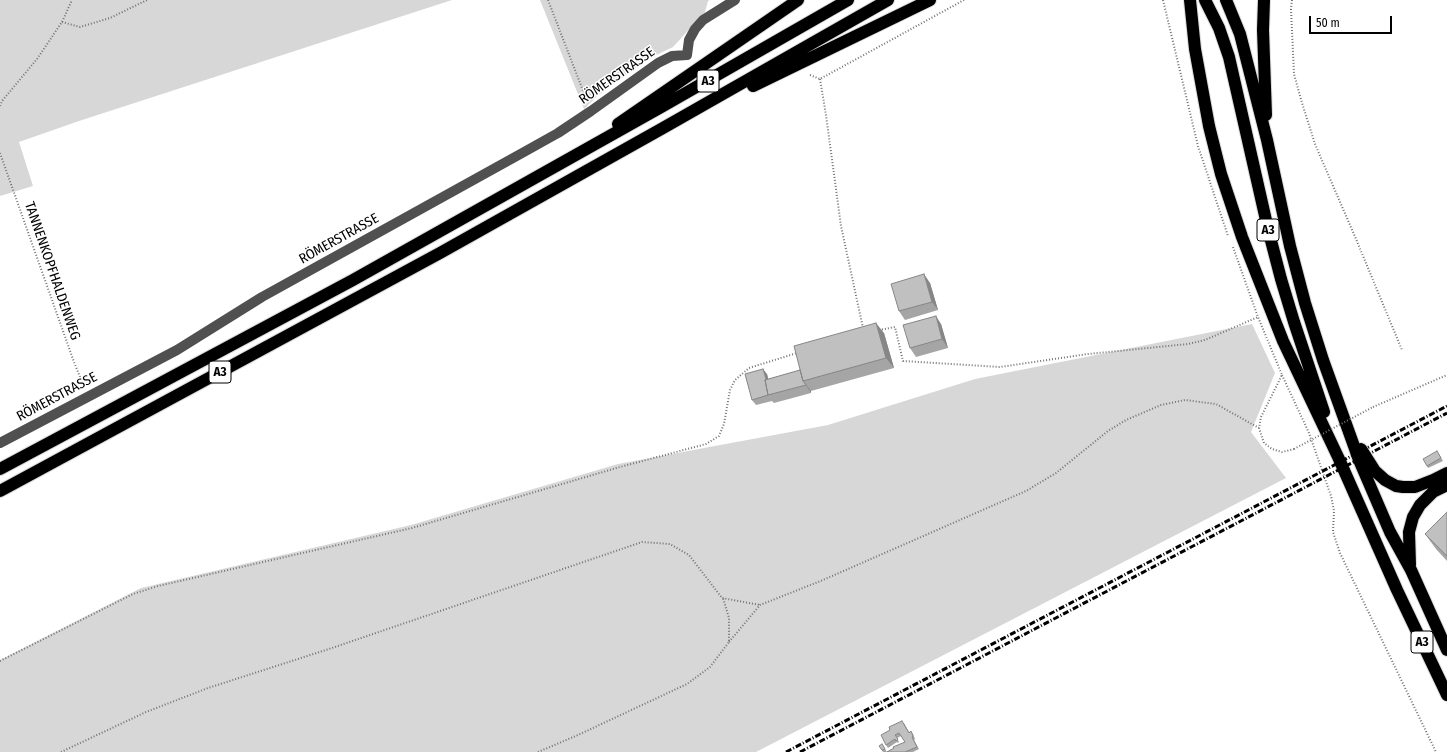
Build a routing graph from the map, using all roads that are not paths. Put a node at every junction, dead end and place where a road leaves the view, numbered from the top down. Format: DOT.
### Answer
graph roads {
  1 [pos="736,0"];
  2 [pos="798,0"];
  3 [pos="848,0"];
  4 [pos="888,0"];
  5 [pos="930,0"];
  6 [pos="1190,0"];
  7 [pos="1204,0"];
  8 [pos="1226,0"];
  9 [pos="1264,0"];
  10 [pos="663,128"];
  11 [pos="1267,140"];
  12 [pos="567,161"];
  13 [pos="1342,412"];
  14 [pos="0,443"];
  15 [pos="1338,459"];
  16 [pos="0,469"];
  17 [pos="1447,473"];
  18 [pos="1447,485"];
  19 [pos="0,491"];
  20 [pos="1411,570"];
  21 [pos="1447,650"];
  22 [pos="1447,695"];
  1 -- 14 [label="street, RÖMERSTRASSE"];
  2 -- 12 [label="highway, A3"];
  3 -- 12 [label="highway, A3"];
  4 -- 10 [label="highway, A3"];
  5 -- 10 [label="highway, A3"];
  6 -- 15 [label="highway, A3"];
  7 -- 15 [label="highway, A3"];
  8 -- 11 [label="highway, A3"];
  9 -- 11 [label="highway, A3"];
  10 -- 19 [label="highway, A3"];
  11 -- 13 [label="highway, A3"];
  12 -- 16 [label="highway, A3"];
  13 -- 17 [label="highway"];
  13 -- 20 [label="highway, A3"];
  15 -- 22 [label="highway, A3"];
  18 -- 20 [label="highway"];
  20 -- 21 [label="highway, A3"];
}
